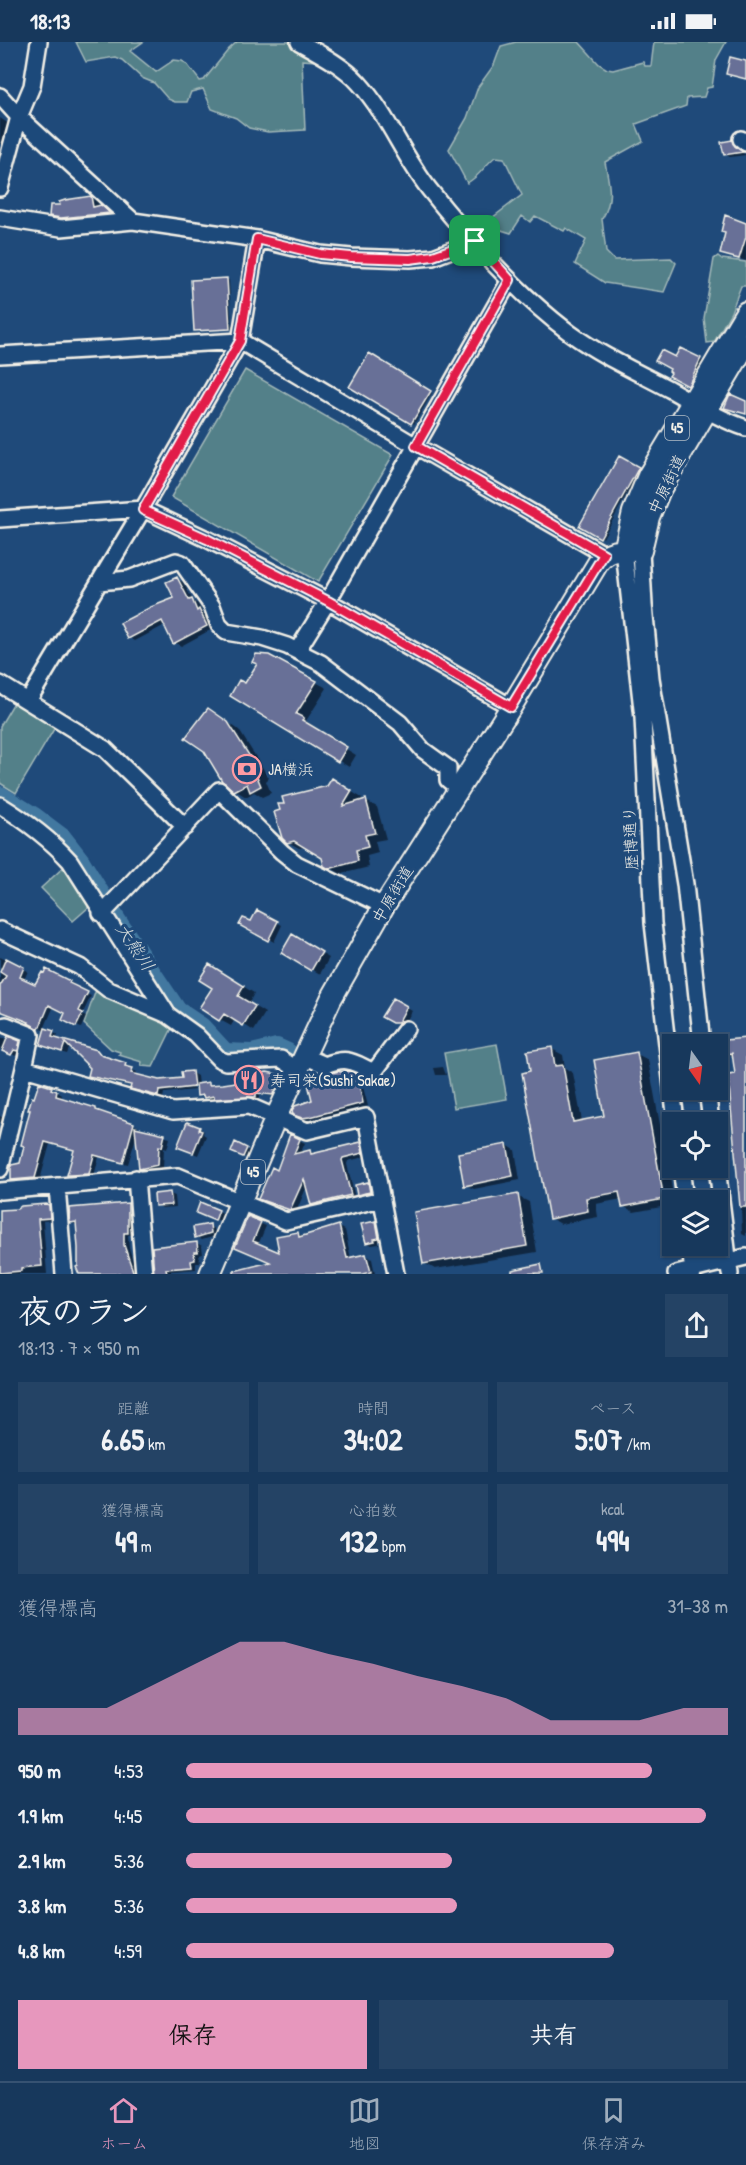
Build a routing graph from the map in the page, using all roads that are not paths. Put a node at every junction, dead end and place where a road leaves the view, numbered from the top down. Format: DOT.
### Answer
graph roads {
  1 [pos="39,42"];
  2 [pos="302,43"];
  3 [pos="0,96"];
  4 [pos="19,117"];
  5 [pos="0,188"];
  6 [pos="0,218"];
  7 [pos="133,221"];
  8 [pos="257,239"];
  9 [pos="475,241"];
  10 [pos="510,280"];
  11 [pos="746,312"];
  12 [pos="240,341"];
  13 [pos="746,344"];
  14 [pos="0,356"];
  15 [pos="699,406"];
  16 [pos="746,428"];
  17 [pos="416,446"];
  18 [pos="143,510"];
  19 [pos="0,519"];
  20 [pos="633,551"];
  21 [pos="604,554"];
  22 [pos="99,582"];
  23 [pos="328,601"];
  24 [pos="297,651"];
  25 [pos="0,684"];
  26 [pos="27,701"];
  27 [pos="511,707"];
  28 [pos="458,788"];
  29 [pos="0,804"];
  30 [pos="185,827"];
  31 [pos="384,906"];
  32 [pos="106,910"];
  33 [pos="0,930"];
  34 [pos="168,1015"];
  35 [pos="6,1025"];
  36 [pos="406,1029"];
  37 [pos="701,1034"];
  38 [pos="301,1063"];
  39 [pos="24,1068"];
  40 [pos="675,1112"];
  41 [pos="276,1117"];
  42 [pos="0,1169"];
  43 [pos="136,1178"];
  44 [pos="718,1178"];
  45 [pos="57,1186"];
  46 [pos="0,1191"];
  47 [pos="382,1199"];
  48 [pos="240,1203"];
  49 [pos="691,1256"];
  50 [pos="746,1257"];
  51 [pos="729,1268"];
  52 [pos="693,1272"];
  53 [pos="64,1274"];
  54 [pos="144,1274"];
  55 [pos="210,1274"];
  56 [pos="396,1274"];
  57 [pos="676,1274"];
  1 -- 4 [label="street"];
  2 -- 9 [label="street"];
  3 -- 4 [label="street"];
  4 -- 5 [label="street"];
  4 -- 7 [label="street"];
  6 -- 7 [label="street"];
  7 -- 8 [label="street"];
  8 -- 9 [label="street"];
  8 -- 12 [label="street"];
  9 -- 10 [label="street"];
  10 -- 15 [label="street"];
  10 -- 17 [label="street"];
  11 -- 15 [label="main road, 中原街道 / 45"];
  12 -- 14 [label="street"];
  12 -- 17 [label="street"];
  12 -- 18 [label="street"];
  13 -- 15 [label="main road, 中原街道 / 45"];
  15 -- 16 [label="street"];
  15 -- 20 [label="main road, 中原街道 / 45"];
  17 -- 21 [label="street"];
  17 -- 23 [label="street"];
  18 -- 19 [label="street"];
  18 -- 22 [label="street"];
  18 -- 23 [label="street"];
  20 -- 21 [label="main road"];
  20 -- 37 [label="street"];
  20 -- 40 [label="street, 歴博通り"];
  21 -- 27 [label="main road, 中原街道 / 45"];
  22 -- 24 [label="street"];
  22 -- 26 [label="street"];
  23 -- 24 [label="street"];
  23 -- 27 [label="street"];
  24 -- 28 [label="street"];
  25 -- 26 [label="street"];
  26 -- 30 [label="street"];
  27 -- 28 [label="main road, 中原街道 / 45"];
  28 -- 31 [label="main road, 中原街道 / 45"];
  29 -- 32 [label="street"];
  30 -- 31 [label="street"];
  30 -- 32 [label="street"];
  31 -- 38 [label="main road, 中原街道 / 45"];
  32 -- 34 [label="street"];
  33 -- 34 [label="street"];
  34 -- 38 [label="street"];
  35 -- 39 [label="street"];
  36 -- 38 [label="street"];
  38 -- 41 [label="main road, 中原街道 / 45"];
  39 -- 41 [label="street"];
  39 -- 42 [label="street"];
  41 -- 47 [label="street"];
  41 -- 48 [label="main road, 中原街道 / 45"];
  43 -- 45 [label="street"];
  43 -- 48 [label="street"];
  43 -- 54 [label="street"];
  44 -- 51 [label="street"];
  45 -- 46 [label="street"];
  45 -- 53 [label="street"];
  47 -- 48 [label="street"];
  47 -- 56 [label="street"];
  48 -- 55 [label="main road, 中原街道 / 45"];
  49 -- 52 [label="street"];
  50 -- 51 [label="street"];
  51 -- 52 [label="street"];
  52 -- 57 [label="street"];
}
